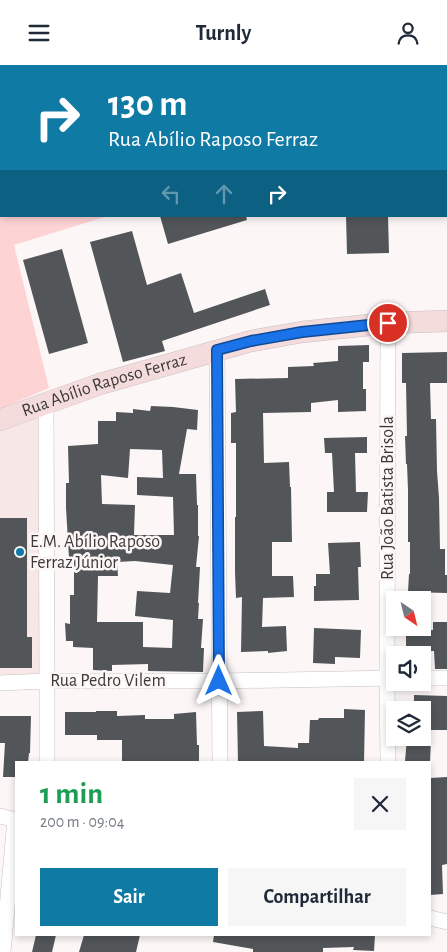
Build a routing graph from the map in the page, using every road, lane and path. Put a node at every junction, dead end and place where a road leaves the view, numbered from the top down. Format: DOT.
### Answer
graph roads {
  1 [pos="447,321"];
  2 [pos="388,323"];
  3 [pos="217,350"];
  4 [pos="46,403"];
  5 [pos="0,420"];
  6 [pos="391,646"];
  7 [pos="447,677"];
  8 [pos="386,678"];
  9 [pos="431,678"];
  10 [pos="48,681"];
  11 [pos="219,681"];
  12 [pos="0,683"];
  13 [pos="391,691"];
  14 [pos="47,761"];
  15 [pos="220,761"];
  16 [pos="388,761"];
  17 [pos="10,819"];
  18 [pos="431,918"];
  19 [pos="447,922"];
  20 [pos="4,952"];
  1 -- 2 [label="street, Rua Abílio Raposo Ferraz"];
  2 -- 3 [label="street, Rua Abílio Raposo Ferraz"];
  2 -- 6 [label="street, Rua João Batista Brisola"];
  3 -- 4 [label="street, Rua Abílio Raposo Ferraz"];
  3 -- 11 [label="street"];
  4 -- 5 [label="street, Rua Abílio Raposo Ferraz"];
  4 -- 10 [label="street"];
  7 -- 9 [label="street"];
  8 -- 11 [label="street, Rua Pedro Vilem"];
  10 -- 11 [label="street, Rua Pedro Vilem"];
  10 -- 12 [label="street, Rua Pedro Vilem"];
  10 -- 14 [label="street"];
  11 -- 15 [label="street"];
  13 -- 16 [label="street, Rua João Batista Brisola"];
  17 -- 20 [label="street"];
  18 -- 19 [label="street"];
}
